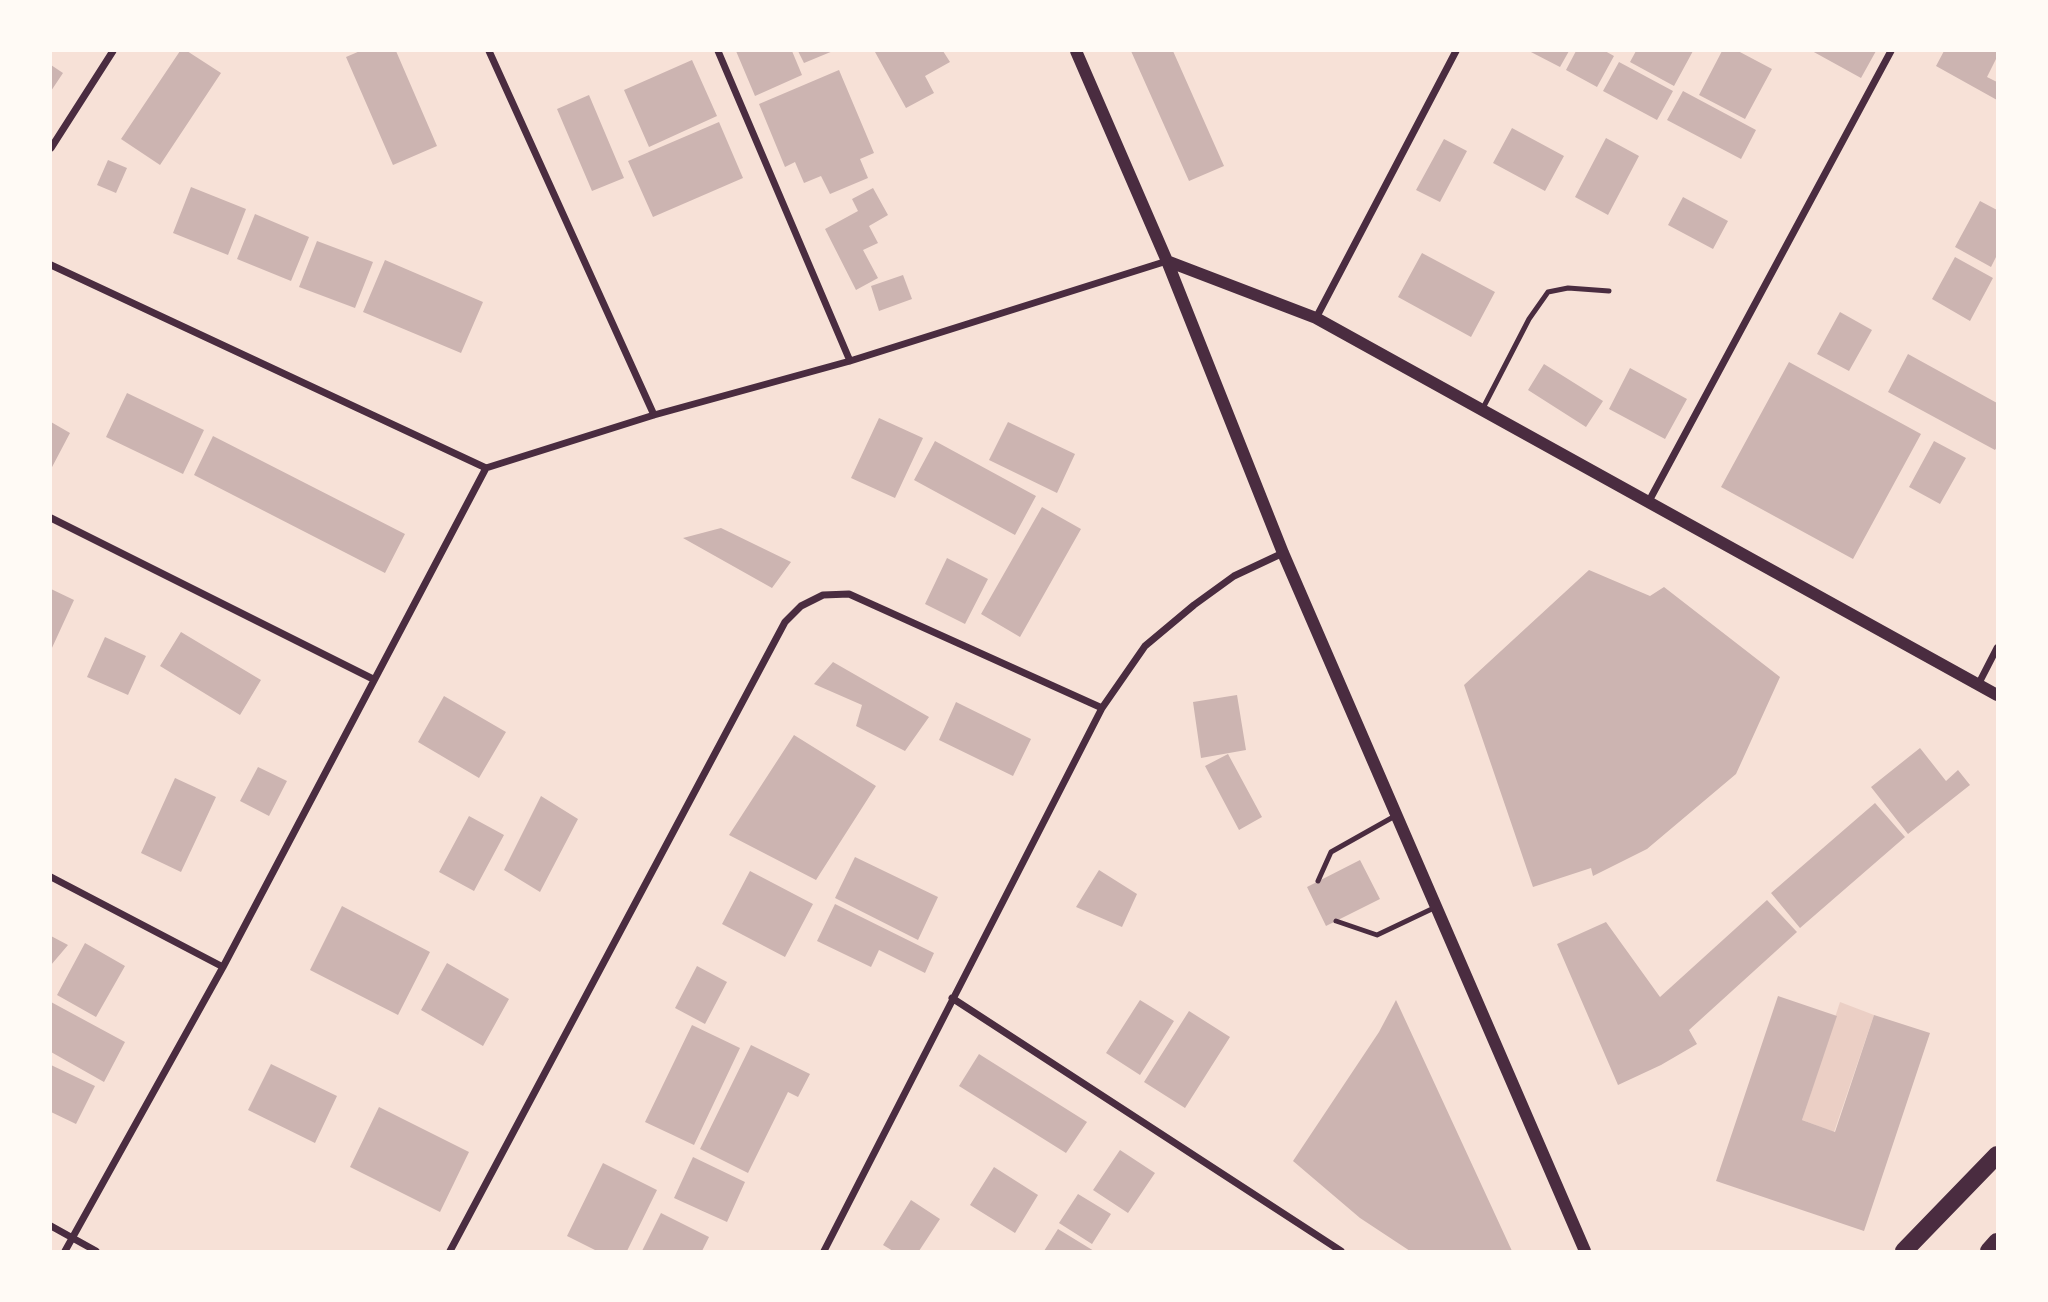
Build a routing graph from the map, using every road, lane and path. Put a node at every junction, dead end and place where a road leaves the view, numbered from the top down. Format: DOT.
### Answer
graph roads {
  1 [pos="113,51"];
  2 [pos="489,51"];
  3 [pos="718,51"];
  4 [pos="1076,51"];
  5 [pos="1456,51"];
  6 [pos="1891,51"];
  7 [pos="51,148"];
  8 [pos="1167,261"];
  9 [pos="51,265"];
  10 [pos="1609,291"];
  11 [pos="1316,318"];
  12 [pos="850,361"];
  13 [pos="1482,410"];
  14 [pos="654,415"];
  15 [pos="486,468"];
  16 [pos="1649,501"];
  17 [pos="51,518"];
  18 [pos="1283,553"];
  19 [pos="1997,648"];
  20 [pos="373,679"];
  21 [pos="1979,683"];
  22 [pos="1997,695"];
  23 [pos="1102,708"];
  24 [pos="1397,815"];
  25 [pos="51,877"];
  26 [pos="1318,881"];
  27 [pos="1436,907"];
  28 [pos="1336,921"];
  29 [pos="223,967"];
  30 [pos="952,998"];
  31 [pos="1997,1155"];
  32 [pos="51,1227"];
  33 [pos="72,1237"];
  34 [pos="1997,1242"];
  35 [pos="65,1251"];
  36 [pos="96,1251"];
  37 [pos="450,1251"];
  38 [pos="824,1251"];
  39 [pos="1342,1251"];
  40 [pos="1585,1251"];
  41 [pos="1904,1251"];
  42 [pos="1989,1251"];
  1 -- 7 [label="street"];
  2 -- 14 [label="street"];
  3 -- 12 [label="street"];
  4 -- 8 [label="street"];
  5 -- 11 [label="street"];
  6 -- 16 [label="street"];
  8 -- 11 [label="street"];
  8 -- 12 [label="street"];
  8 -- 18 [label="street"];
  9 -- 15 [label="street"];
  10 -- 13 [label="lane"];
  11 -- 13 [label="street"];
  12 -- 14 [label="street"];
  13 -- 16 [label="street"];
  14 -- 15 [label="street"];
  15 -- 20 [label="street"];
  16 -- 21 [label="street"];
  17 -- 20 [label="street"];
  18 -- 23 [label="street"];
  18 -- 24 [label="street"];
  19 -- 21 [label="street"];
  20 -- 29 [label="street"];
  21 -- 22 [label="street"];
  23 -- 30 [label="street"];
  23 -- 37 [label="street"];
  24 -- 26 [label="lane"];
  24 -- 27 [label="street"];
  25 -- 29 [label="street"];
  27 -- 28 [label="lane"];
  27 -- 40 [label="street"];
  29 -- 33 [label="street"];
  30 -- 38 [label="street"];
  30 -- 39 [label="street"];
  31 -- 41 [label="main road"];
  32 -- 33 [label="street"];
  33 -- 35 [label="street"];
  33 -- 36 [label="street"];
  34 -- 42 [label="main road"];
}
